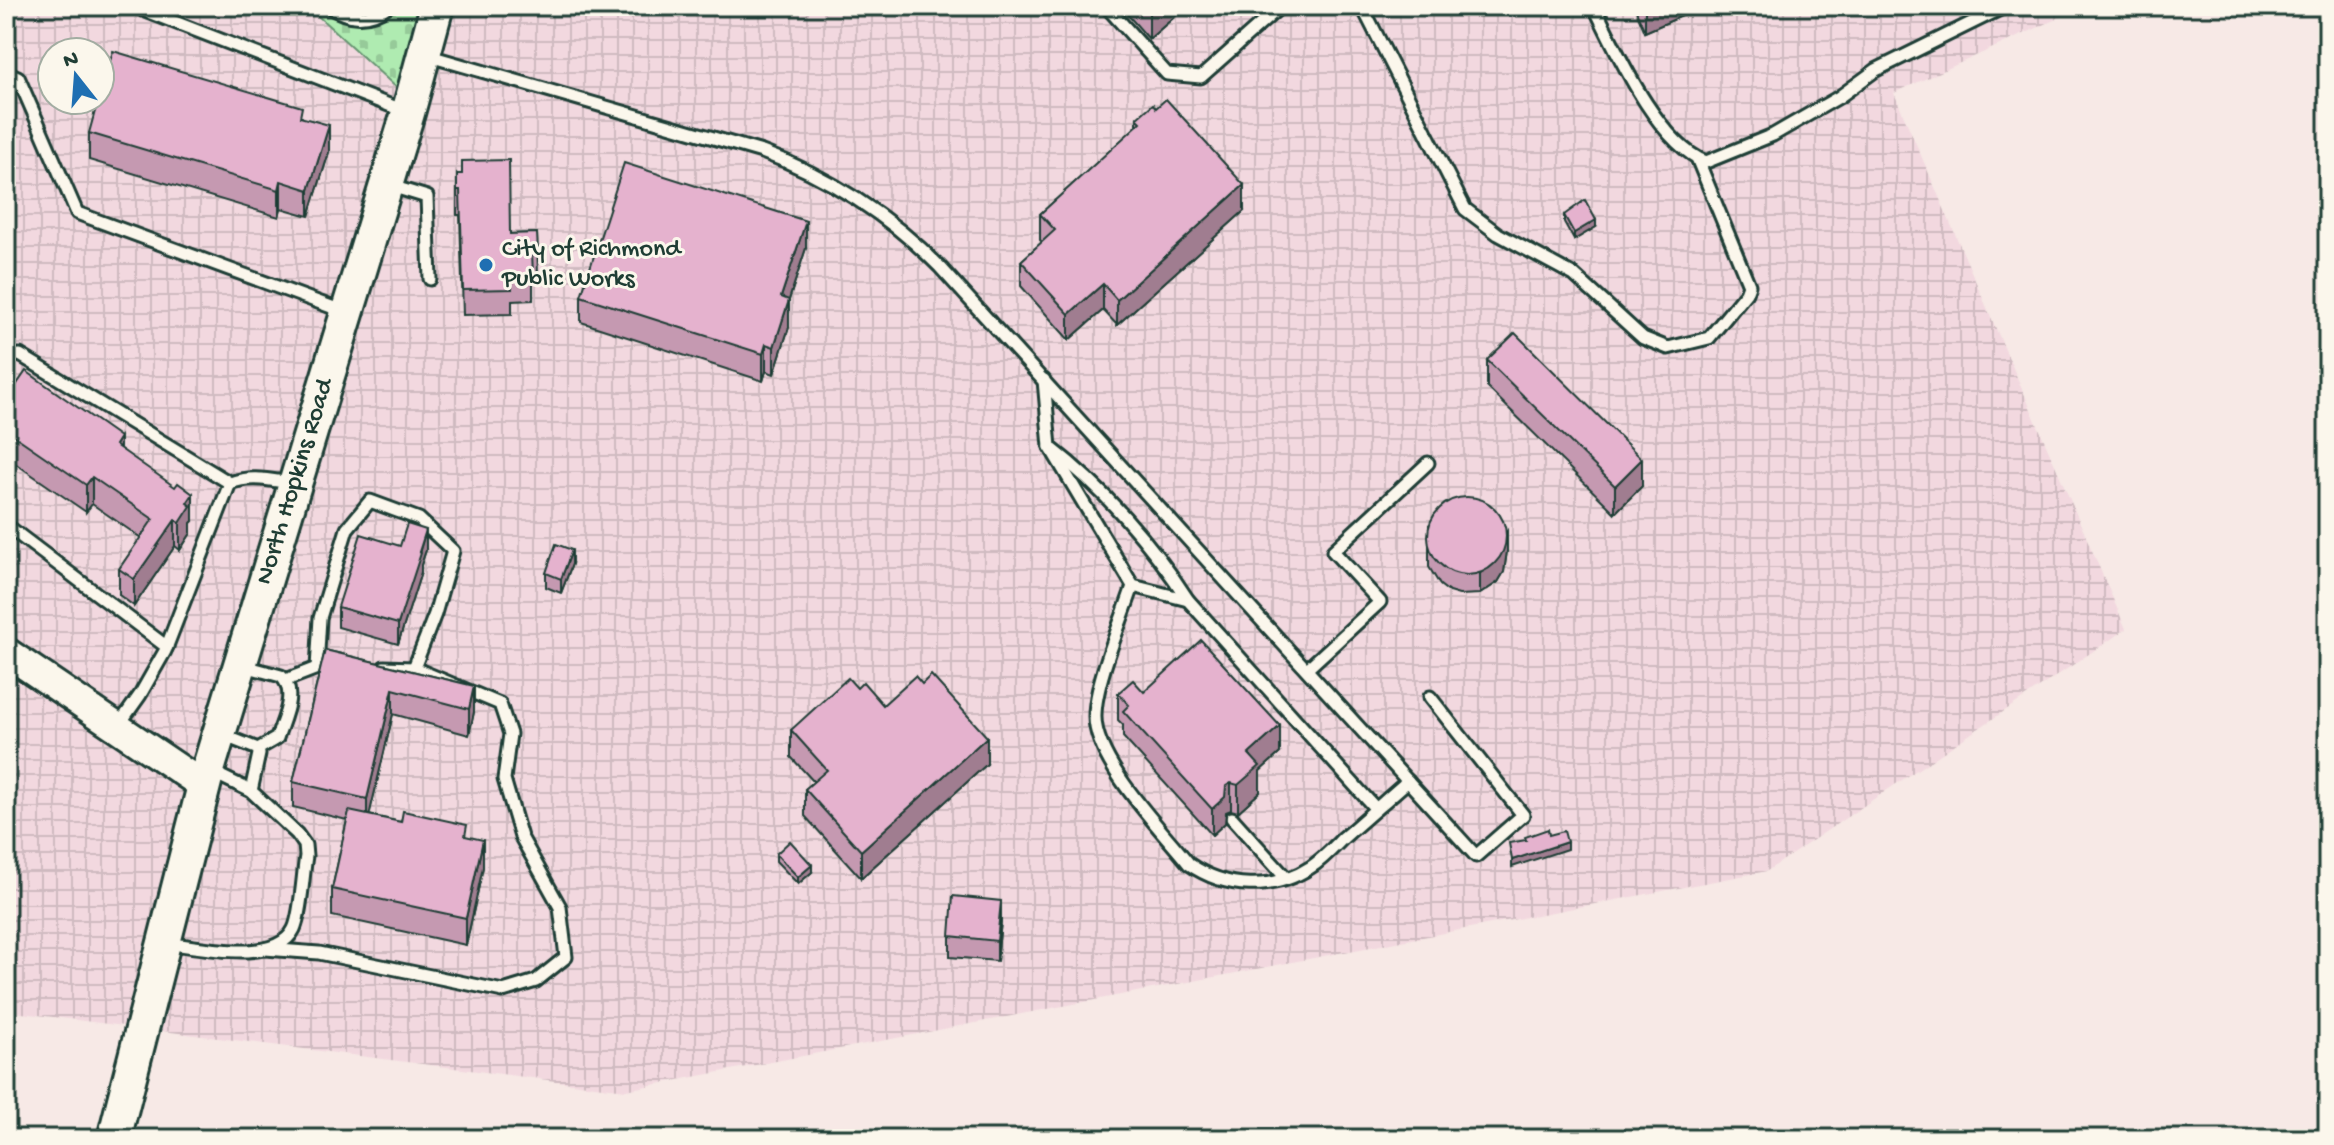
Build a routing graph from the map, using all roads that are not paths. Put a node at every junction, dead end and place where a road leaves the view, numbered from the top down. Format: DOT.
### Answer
graph roads {
  1 [pos="133,6"];
  2 [pos="328,6"];
  3 [pos="388,6"];
  4 [pos="437,6"];
  5 [pos="1106,6"];
  6 [pos="1281,6"];
  7 [pos="1362,6"];
  8 [pos="1594,6"];
  9 [pos="2006,6"];
  10 [pos="425,55"];
  11 [pos="6,72"];
  12 [pos="408,113"];
  13 [pos="1697,158"];
  14 [pos="386,184"];
  15 [pos="430,279"];
  16 [pos="347,313"];
  17 [pos="6,356"];
  18 [pos="1044,380"];
  19 [pos="1050,447"];
  20 [pos="1428,463"];
  21 [pos="230,483"];
  22 [pos="296,484"];
  23 [pos="6,525"];
  24 [pos="1133,586"];
  25 [pos="1188,600"];
  26 [pos="167,647"];
  27 [pos="6,652"];
  28 [pos="240,665"];
  29 [pos="346,666"];
  30 [pos="373,667"];
  31 [pos="317,668"];
  32 [pos="414,668"];
  33 [pos="1307,669"];
  34 [pos="286,680"];
  35 [pos="1430,697"];
  36 [pos="117,727"];
  37 [pos="219,734"];
  38 [pos="258,749"];
  39 [pos="206,778"];
  40 [pos="1408,781"];
  41 [pos="251,791"];
  42 [pos="1376,809"];
  43 [pos="1232,818"];
  44 [pos="1286,878"];
  45 [pos="265,949"];
  46 [pos="162,952"];
  47 [pos="114,1139"];
  1 -- 12 [label="lane"];
  2 -- 3 [label="lane"];
  4 -- 10 [label="main road, North Hopkins Road"];
  5 -- 6 [label="lane"];
  7 -- 13 [label="lane"];
  8 -- 13 [label="lane"];
  9 -- 13 [label="lane"];
  10 -- 12 [label="main road, North Hopkins Road"];
  10 -- 18 [label="lane"];
  11 -- 16 [label="lane"];
  12 -- 14 [label="main road, North Hopkins Road"];
  14 -- 15 [label="lane"];
  14 -- 16 [label="main road, North Hopkins Road"];
  16 -- 22 [label="main road, North Hopkins Road"];
  17 -- 21 [label="lane"];
  18 -- 19 [label="lane"];
  18 -- 33 [label="lane"];
  19 -- 24 [label="lane"];
  19 -- 25 [label="lane"];
  20 -- 33 [label="lane"];
  21 -- 22 [label="lane"];
  21 -- 26 [label="lane"];
  22 -- 28 [label="main road, North Hopkins Road"];
  23 -- 26 [label="lane"];
  24 -- 25 [label="lane"];
  24 -- 44 [label="lane"];
  25 -- 42 [label="lane"];
  26 -- 36 [label="lane"];
  27 -- 36 [label="street"];
  28 -- 34 [label="lane"];
  28 -- 37 [label="main road, North Hopkins Road"];
  29 -- 31 [label="lane"];
  30 -- 32 [label="lane"];
  31 -- 32 [label="lane"];
  31 -- 34 [label="lane"];
  32 -- 45 [label="lane"];
  33 -- 40 [label="lane"];
  34 -- 38 [label="lane"];
  35 -- 40 [label="lane"];
  36 -- 39 [label="street"];
  37 -- 38 [label="lane"];
  37 -- 39 [label="main road, North Hopkins Road"];
  38 -- 41 [label="lane"];
  39 -- 41 [label="lane"];
  39 -- 46 [label="main road, North Hopkins Road"];
  40 -- 42 [label="lane"];
  41 -- 45 [label="lane"];
  42 -- 44 [label="lane"];
  43 -- 44 [label="lane"];
  45 -- 46 [label="lane"];
  46 -- 47 [label="main road, North Hopkins Road"];
}
